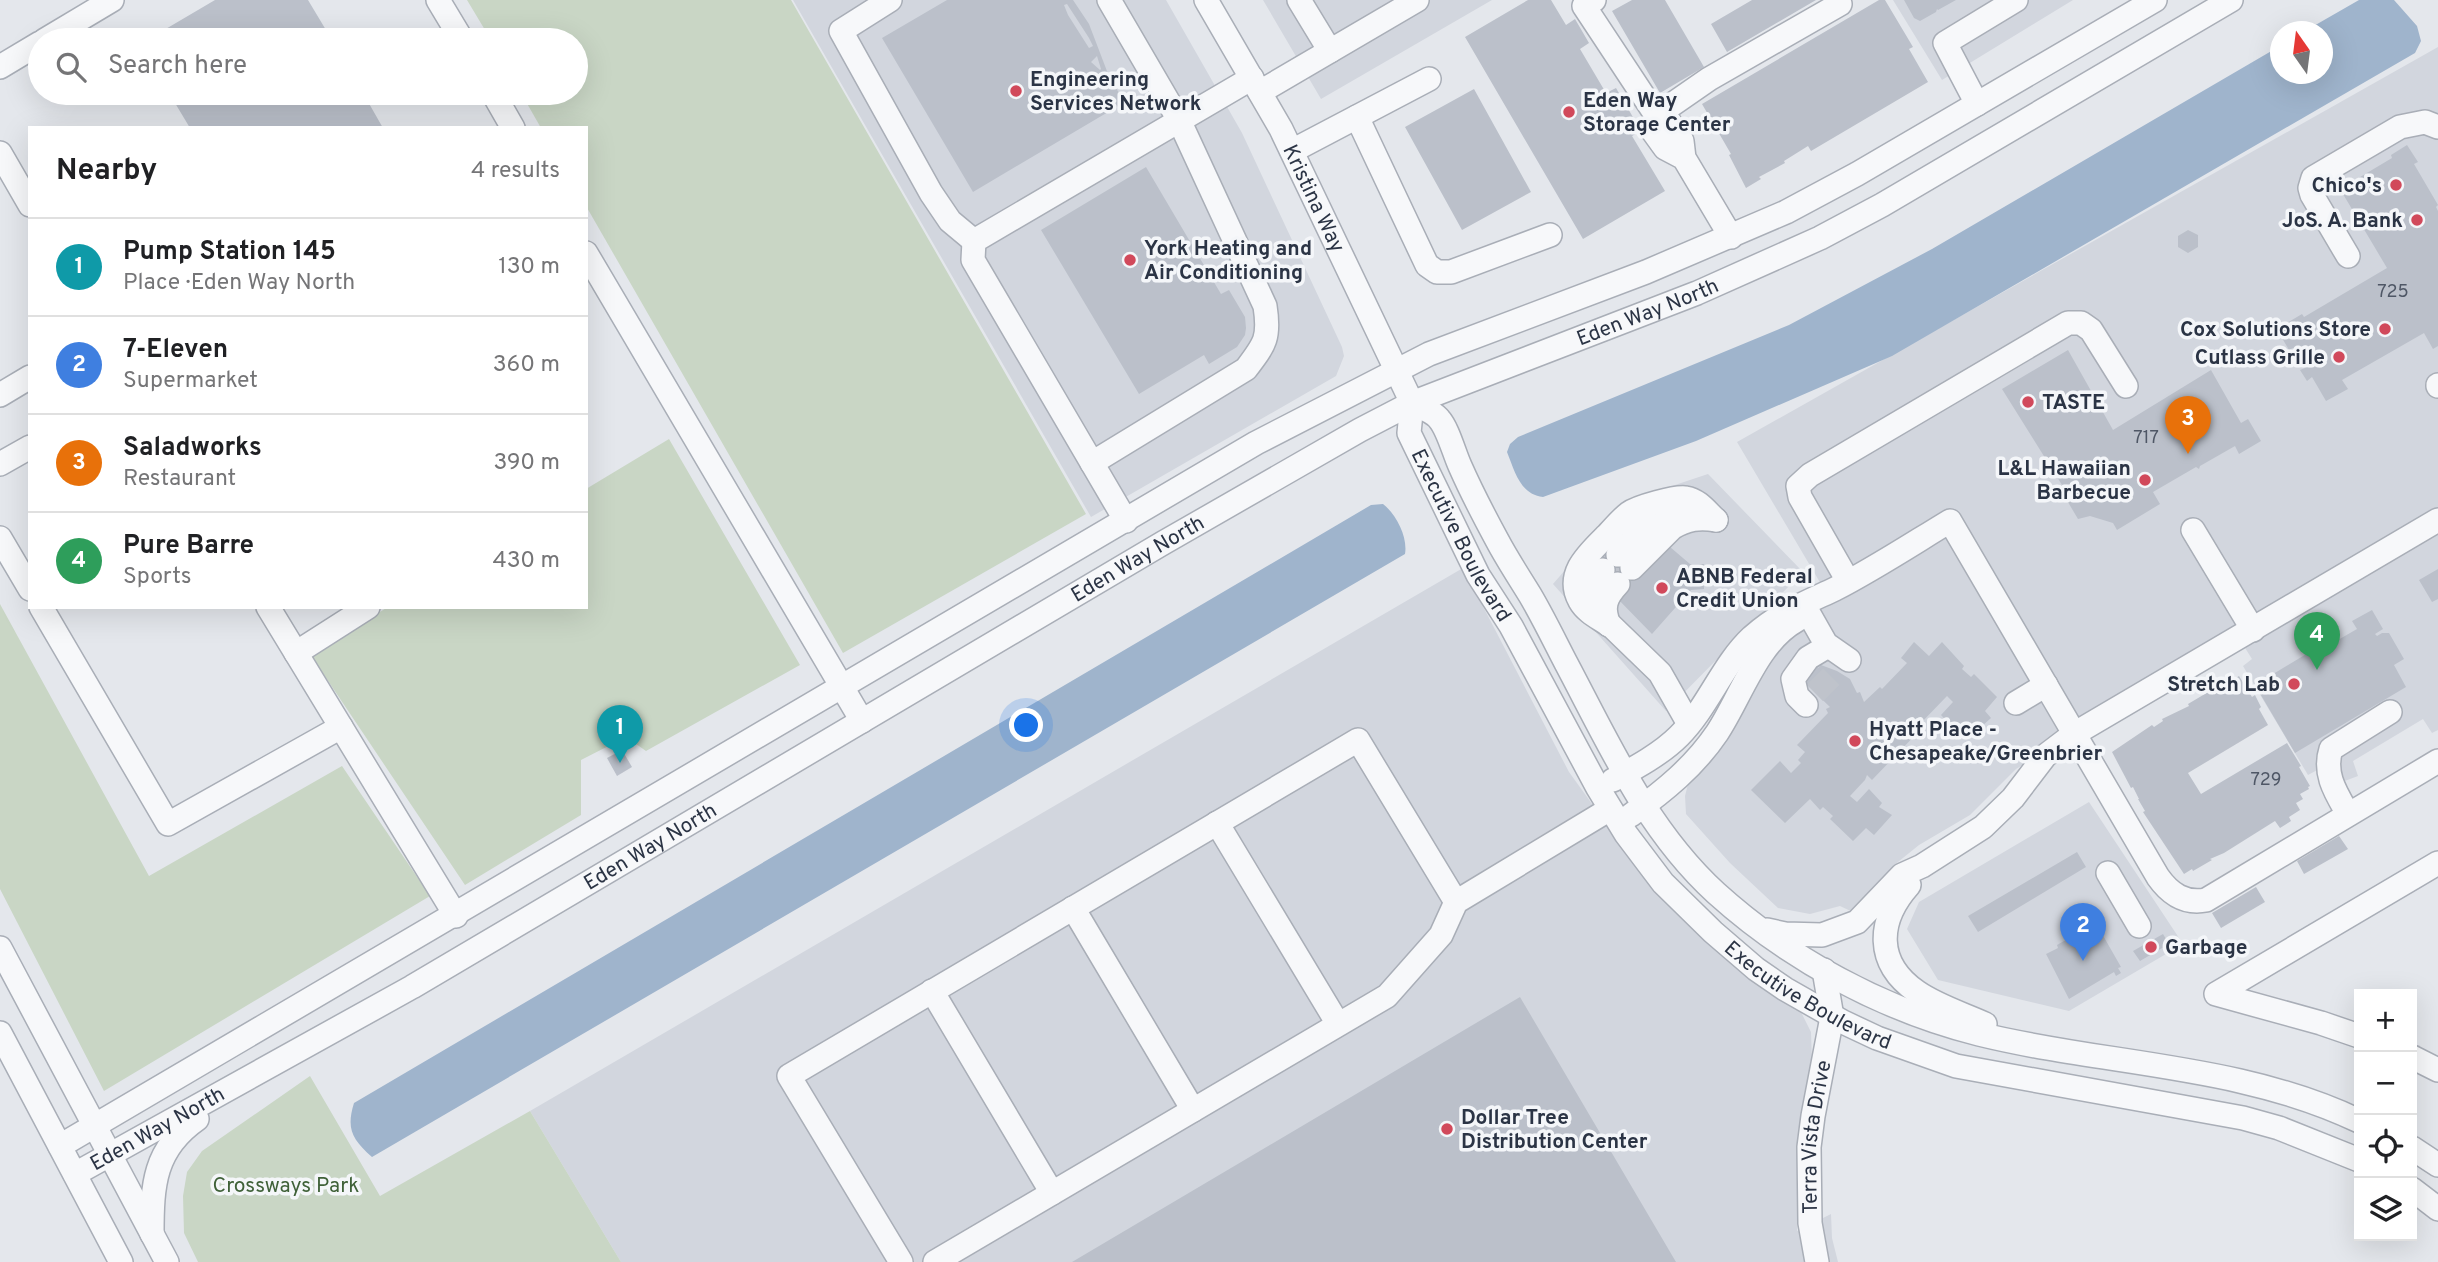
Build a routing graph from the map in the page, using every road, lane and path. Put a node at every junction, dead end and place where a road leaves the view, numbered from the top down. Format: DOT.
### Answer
graph roads {
  1 [pos="113,0"];
  2 [pos="438,0"];
  3 [pos="890,0"];
  4 [pos="1108,0"];
  5 [pos="1206,0"];
  6 [pos="1299,0"];
  7 [pos="1417,0"];
  8 [pos="1837,0"];
  9 [pos="2016,0"];
  10 [pos="2155,0"];
  11 [pos="2231,0"];
  12 [pos="1589,3"];
  13 [pos="65,28"];
  14 [pos="455,28"];
  15 [pos="28,50"];
  16 [pos="1330,51"];
  17 [pos="0,67"];
  18 [pos="1429,79"];
  19 [pos="1256,85"];
  20 [pos="1977,104"];
  21 [pos="500,105"];
  22 [pos="1357,117"];
  23 [pos="1658,118"];
  24 [pos="1179,120"];
  25 [pos="512,126"];
  26 [pos="2438,127"];
  27 [pos="1292,151"];
  28 [pos="0,153"];
  29 [pos="28,202"];
  30 [pos="1550,235"];
  31 [pos="1731,237"];
  32 [pos="974,241"];
  33 [pos="588,256"];
  34 [pos="2348,256"];
  35 [pos="1396,370"];
  36 [pos="28,378"];
  37 [pos="2126,386"];
  38 [pos="0,395"];
  39 [pos="1412,403"];
  40 [pos="28,448"];
  41 [pos="1092,463"];
  42 [pos="0,464"];
  43 [pos="2438,520"];
  44 [pos="1126,521"];
  45 [pos="2193,530"];
  46 [pos="0,538"];
  47 [pos="1841,585"];
  48 [pos="28,586"];
  49 [pos="42,609"];
  50 [pos="269,609"];
  51 [pos="365,609"];
  52 [pos="1785,612"];
  53 [pos="1809,614"];
  54 [pos="1601,617"];
  55 [pos="2253,630"];
  56 [pos="1828,646"];
  57 [pos="296,653"];
  58 [pos="1849,660"];
  59 [pos="2046,685"];
  60 [pos="841,689"];
  61 [pos="2016,703"];
  62 [pos="1806,705"];
  63 [pos="2390,712"];
  64 [pos="862,721"];
  65 [pos="1689,724"];
  66 [pos="341,727"];
  67 [pos="2074,734"];
  68 [pos="2438,761"];
  69 [pos="1625,774"];
  70 [pos="1598,788"];
  71 [pos="1644,806"];
  72 [pos="2348,814"];
  73 [pos="1615,816"];
  74 [pos="1217,823"];
  75 [pos="2438,863"];
  76 [pos="1922,866"];
  77 [pos="2108,873"];
  78 [pos="1456,902"];
  79 [pos="1073,908"];
  80 [pos="456,916"];
  81 [pos="2139,926"];
  82 [pos="1761,929"];
  83 [pos="0,948"];
  84 [pos="1824,970"];
  85 [pos="412,987"];
  86 [pos="932,991"];
  87 [pos="1832,1017"];
  88 [pos="1338,1024"];
  89 [pos="0,1032"];
  90 [pos="2354,1034"];
  91 [pos="2019,1041"];
  92 [pos="2417,1060"];
  93 [pos="2438,1070"];
  94 [pos="1193,1110"];
  95 [pos="2354,1119"];
  96 [pos="95,1127"];
  97 [pos="60,1146"];
  98 [pos="2417,1151"];
  99 [pos="110,1155"];
  100 [pos="2354,1158"];
  101 [pos="2438,1165"];
  102 [pos="75,1174"];
  103 [pos="1052,1193"];
  104 [pos="2417,1193"];
  105 [pos="2438,1209"];
  106 [pos="152,1234"];
  107 [pos="121,1262"];
  108 [pos="167,1262"];
  109 [pos="901,1262"];
  110 [pos="935,1262"];
  111 [pos="1816,1262"];
  1 -- 13 [label="street"];
  2 -- 14 [label="street"];
  3 -- 32 [label="street"];
  4 -- 24 [label="street"];
  5 -- 19 [label="street, Kristina Way"];
  6 -- 16 [label="street"];
  7 -- 16 [label="street"];
  8 -- 23 [label="street"];
  9 -- 20 [label="street"];
  10 -- 20 [label="street, Eden Way North"];
  11 -- 39 [label="street, Eden Way North"];
  12 -- 23 [label="street"];
  15 -- 17 [label="street"];
  16 -- 19 [label="street"];
  18 -- 22 [label="street"];
  19 -- 24 [label="street"];
  19 -- 27 [label="street, Kristina Way"];
  20 -- 31 [label="street, Eden Way North"];
  21 -- 25 [label="street"];
  22 -- 27 [label="street"];
  22 -- 30 [label="street"];
  23 -- 31 [label="street"];
  24 -- 32 [label="street"];
  24 -- 41 [label="street"];
  26 -- 34 [label="street"];
  27 -- 35 [label="street, Kristina Way"];
  28 -- 29 [label="street"];
  31 -- 35 [label="street, Eden Way North"];
  32 -- 41 [label="street"];
  33 -- 60 [label="street"];
  35 -- 39 [label="street, Kristina Way"];
  35 -- 44 [label="street, Eden Way North"];
  36 -- 38 [label="street"];
  37 -- 47 [label="street"];
  39 -- 64 [label="street, Eden Way North"];
  39 -- 69 [label="street, Executive Boulevard"];
  39 -- 70 [label="street, Executive Boulevard"];
  40 -- 42 [label="street"];
  41 -- 44 [label="street"];
  43 -- 55 [label="street"];
  44 -- 60 [label="street, Eden Way North"];
  45 -- 55 [label="street"];
  46 -- 48 [label="street"];
  47 -- 52 [label="street"];
  47 -- 53 [label="street"];
  47 -- 59 [label="street"];
  49 -- 66 [label="street"];
  50 -- 57 [label="street"];
  51 -- 57 [label="street"];
  52 -- 53 [label="street"];
  52 -- 65 [label="street"];
  53 -- 56 [label="street"];
  53 -- 71 [label="street"];
  54 -- 54 [label="street"];
  54 -- 65 [label="street"];
  55 -- 67 [label="street"];
  56 -- 58 [label="street"];
  56 -- 62 [label="street"];
  57 -- 66 [label="street"];
  59 -- 61 [label="street"];
  59 -- 67 [label="street"];
  60 -- 64 [label="street"];
  60 -- 80 [label="street, Eden Way North"];
  63 -- 72 [label="street"];
  64 -- 85 [label="street, Eden Way North"];
  65 -- 69 [label="street"];
  66 -- 80 [label="street"];
  67 -- 72 [label="street"];
  67 -- 76 [label="street"];
  68 -- 72 [label="street"];
  69 -- 70 [label="street"];
  69 -- 71 [label="street, Executive Boulevard"];
  70 -- 73 [label="street, Executive Boulevard"];
  71 -- 73 [label="street"];
  71 -- 82 [label="street, Executive Boulevard"];
  73 -- 78 [label="street"];
  73 -- 87 [label="street, Executive Boulevard"];
  74 -- 78 [label="street"];
  74 -- 79 [label="street"];
  74 -- 88 [label="street"];
  75 -- 90 [label="street"];
  76 -- 82 [label="street"];
  76 -- 91 [label="street"];
  77 -- 81 [label="street"];
  78 -- 88 [label="street"];
  79 -- 86 [label="street"];
  79 -- 94 [label="street"];
  80 -- 96 [label="street, Eden Way North"];
  82 -- 84 [label="street, Executive Boulevard"];
  83 -- 96 [label="street"];
  84 -- 87 [label="street, Terra Vista Drive"];
  84 -- 91 [label="street, Executive Boulevard"];
  85 -- 99 [label="street, Eden Way North"];
  85 -- 106 [label="street"];
  86 -- 103 [label="street"];
  86 -- 109 [label="street"];
  87 -- 100 [label="street, Executive Boulevard"];
  87 -- 111 [label="street, Terra Vista Drive"];
  88 -- 94 [label="street"];
  89 -- 97 [label="street"];
  91 -- 95 [label="street, Executive Boulevard"];
  92 -- 93 [label="street"];
  94 -- 103 [label="street"];
  96 -- 97 [label="street, Eden Way North"];
  96 -- 99 [label="street"];
  97 -- 102 [label="street"];
  98 -- 101 [label="street"];
  99 -- 102 [label="street, Eden Way North"];
  99 -- 106 [label="street"];
  102 -- 107 [label="street"];
  103 -- 110 [label="street"];
  104 -- 105 [label="street"];
  106 -- 108 [label="street"];
}
